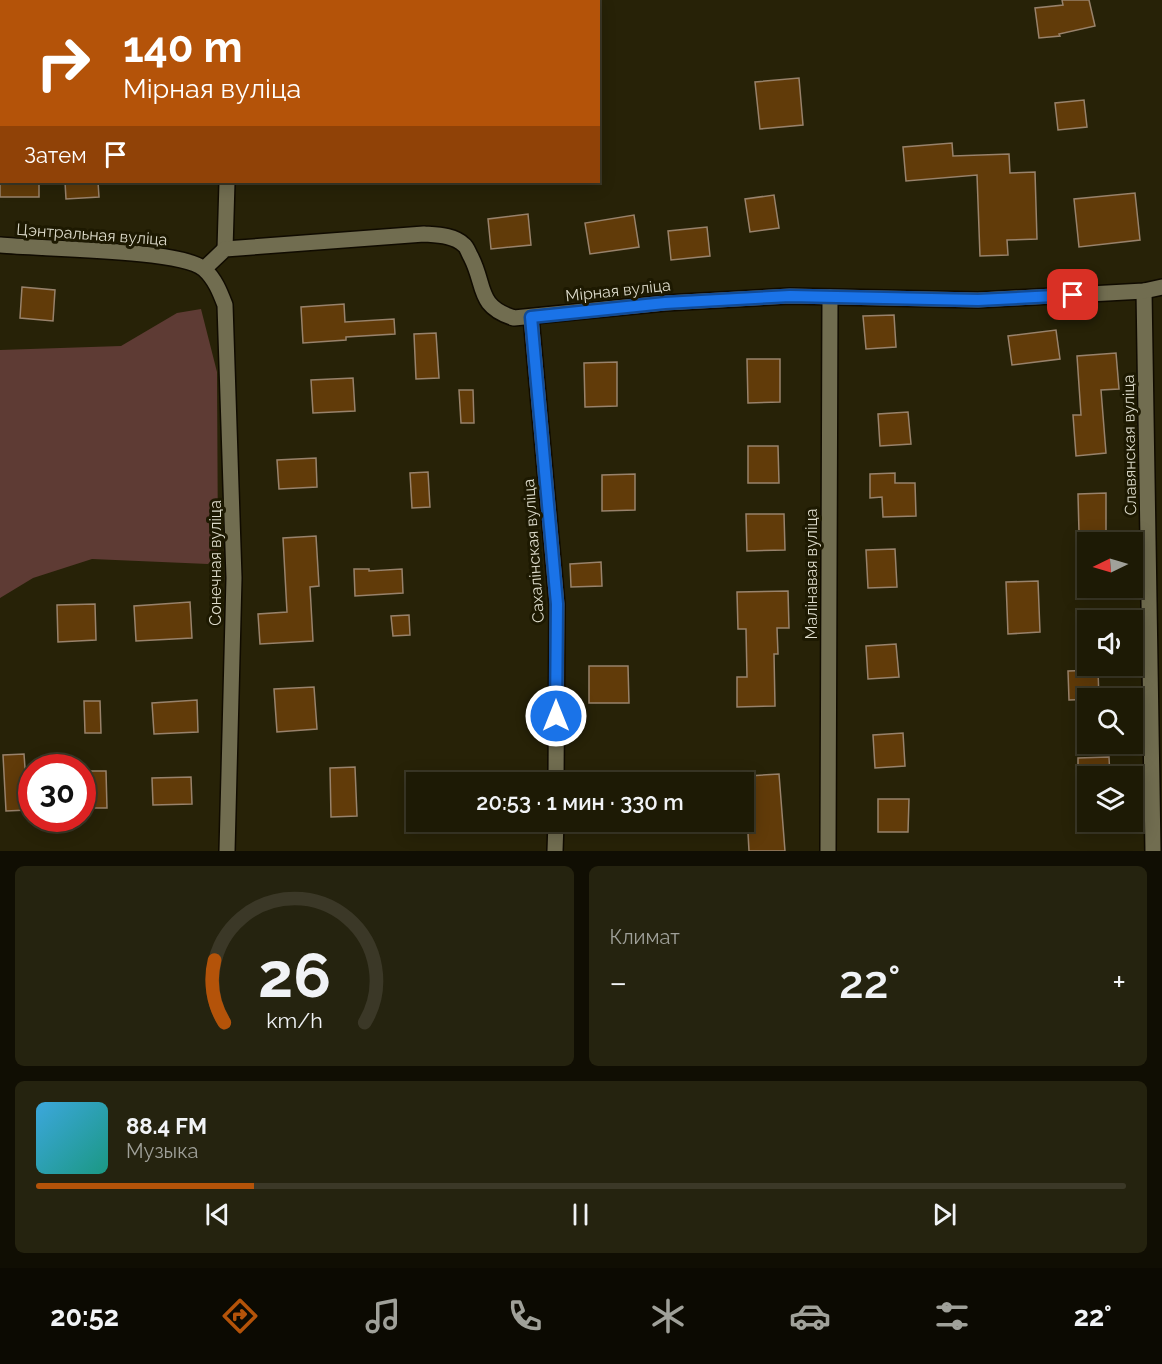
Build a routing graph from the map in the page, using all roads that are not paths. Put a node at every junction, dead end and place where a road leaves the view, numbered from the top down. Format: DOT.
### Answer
graph roads {
  1 [pos="227,183"];
  2 [pos="0,245"];
  3 [pos="225,249"];
  4 [pos="208,273"];
  5 [pos="1162,287"];
  6 [pos="1144,291"];
  7 [pos="830,297"];
  8 [pos="531,317"];
  9 [pos="556,772"];
  10 [pos="556,832"];
  11 [pos="227,851"];
  12 [pos="555,851"];
  13 [pos="828,851"];
  14 [pos="1153,851"];
  1 -- 3 [label="street"];
  2 -- 4 [label="street, Цэнтральная вуліца"];
  3 -- 4 [label="street"];
  3 -- 8 [label="street, Мірная вуліца"];
  4 -- 11 [label="street, Сонечная вуліца"];
  5 -- 6 [label="street, Мірная вуліца"];
  6 -- 7 [label="street, Мірная вуліца"];
  6 -- 14 [label="street, Славянская вуліца"];
  7 -- 8 [label="street, Мірная вуліца"];
  7 -- 13 [label="street, Малінавая вуліца"];
  8 -- 9 [label="street, Сахалінская вуліца"];
  10 -- 12 [label="street"];
}
